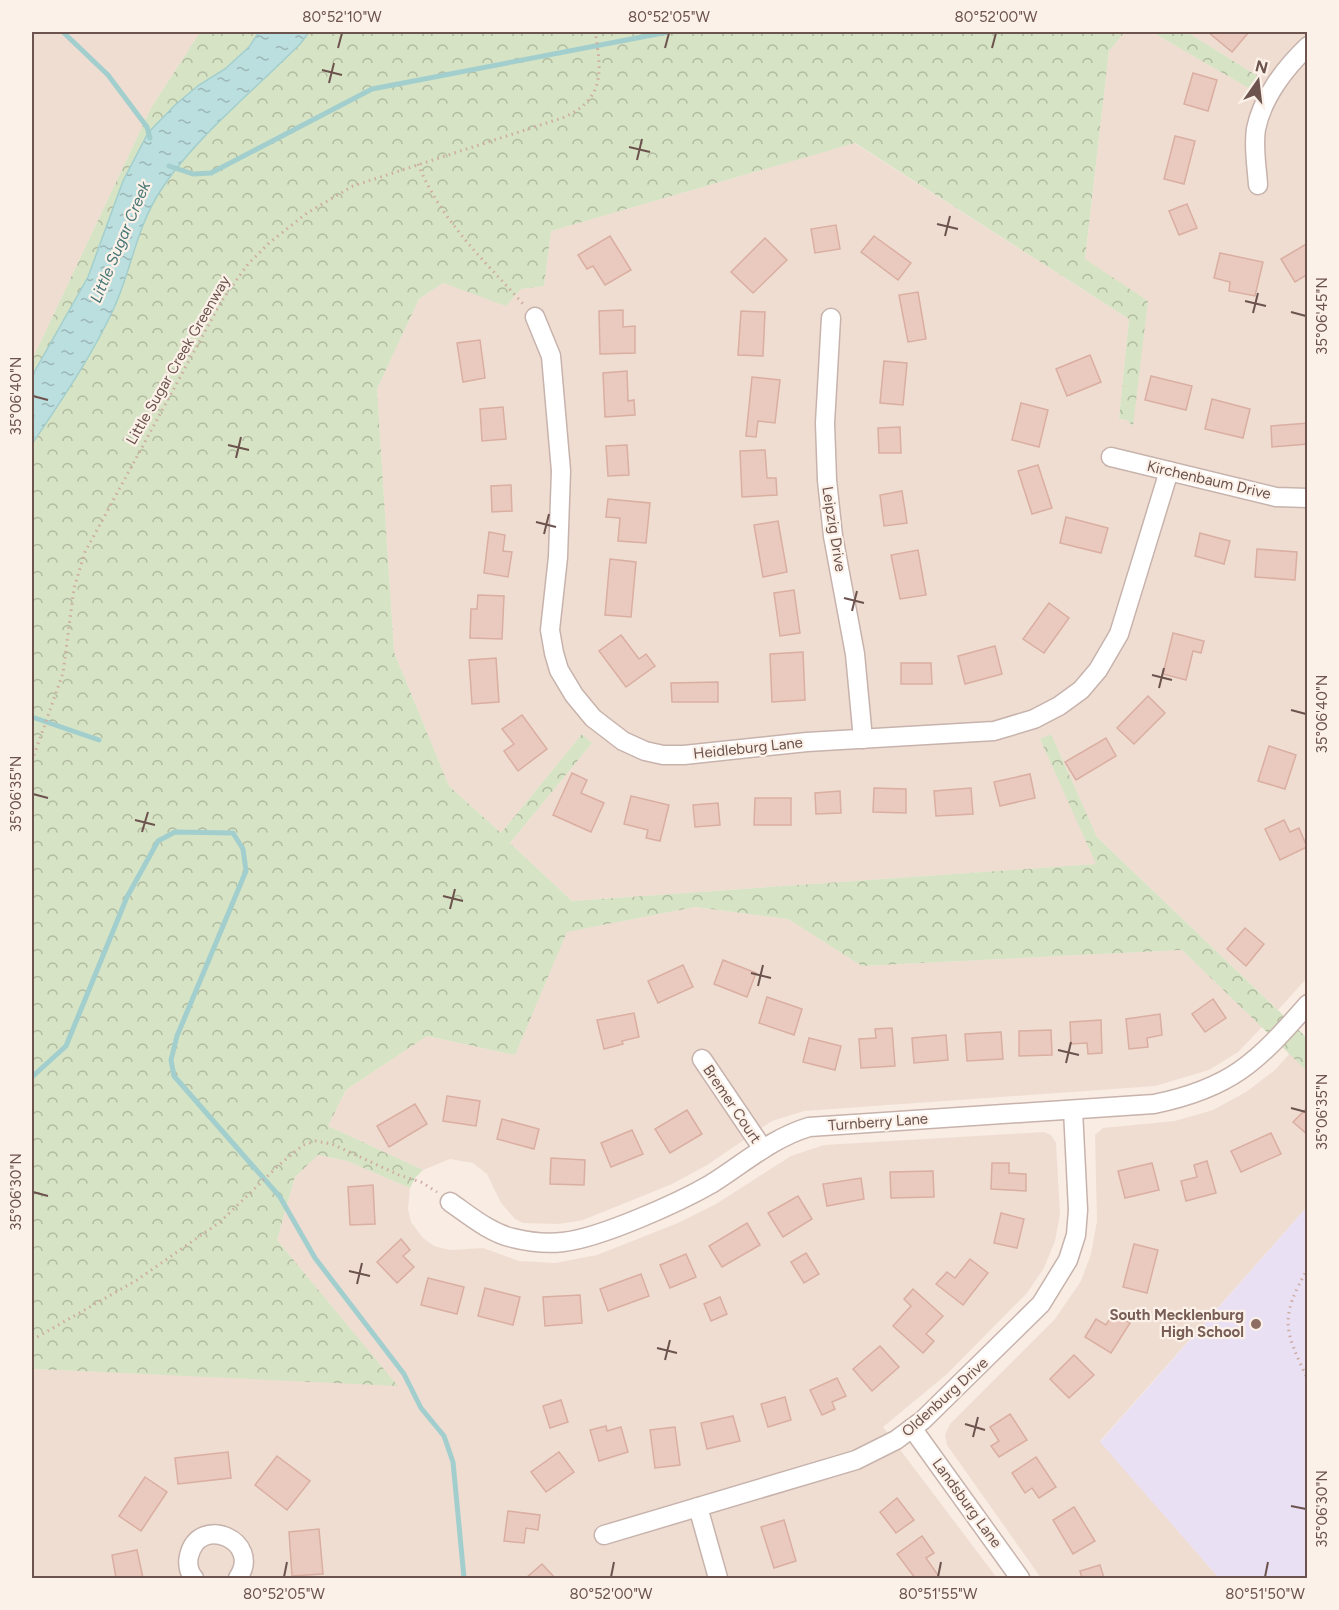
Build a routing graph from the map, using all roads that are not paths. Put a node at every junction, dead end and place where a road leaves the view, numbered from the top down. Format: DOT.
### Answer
graph roads {
  1 [pos="1308,46"];
  2 [pos="1258,185"];
  3 [pos="535,317"];
  4 [pos="831,318"];
  5 [pos="1111,457"];
  6 [pos="1169,471"];
  7 [pos="1308,498"];
  8 [pos="863,738"];
  9 [pos="1308,1004"];
  10 [pos="702,1059"];
  11 [pos="1073,1110"];
  12 [pos="763,1149"];
  13 [pos="450,1202"];
  14 [pos="912,1428"];
  15 [pos="698,1508"];
  16 [pos="604,1535"];
  17 [pos="194,1578"];
  18 [pos="238,1578"];
  19 [pos="718,1578"];
  20 [pos="1020,1578"];
  1 -- 2 [label="street"];
  3 -- 8 [label="street, Heidleburg Lane"];
  4 -- 8 [label="street, Leipzig Drive"];
  5 -- 6 [label="street, Kirchenbaum Drive"];
  6 -- 7 [label="street, Kirchenbaum Drive"];
  6 -- 8 [label="street, Heidleburg Lane"];
  9 -- 11 [label="street, Turnberry Lane"];
  10 -- 12 [label="street, Bremer Court"];
  11 -- 12 [label="street, Turnberry Lane"];
  11 -- 14 [label="street, Oldenburg Drive"];
  12 -- 13 [label="street, Turnberry Lane"];
  14 -- 15 [label="street, Oldenburg Drive"];
  14 -- 20 [label="street, Landsburg Lane"];
  15 -- 16 [label="street, Oldenburg Drive"];
  15 -- 19 [label="street"];
  17 -- 18 [label="street"];
}
